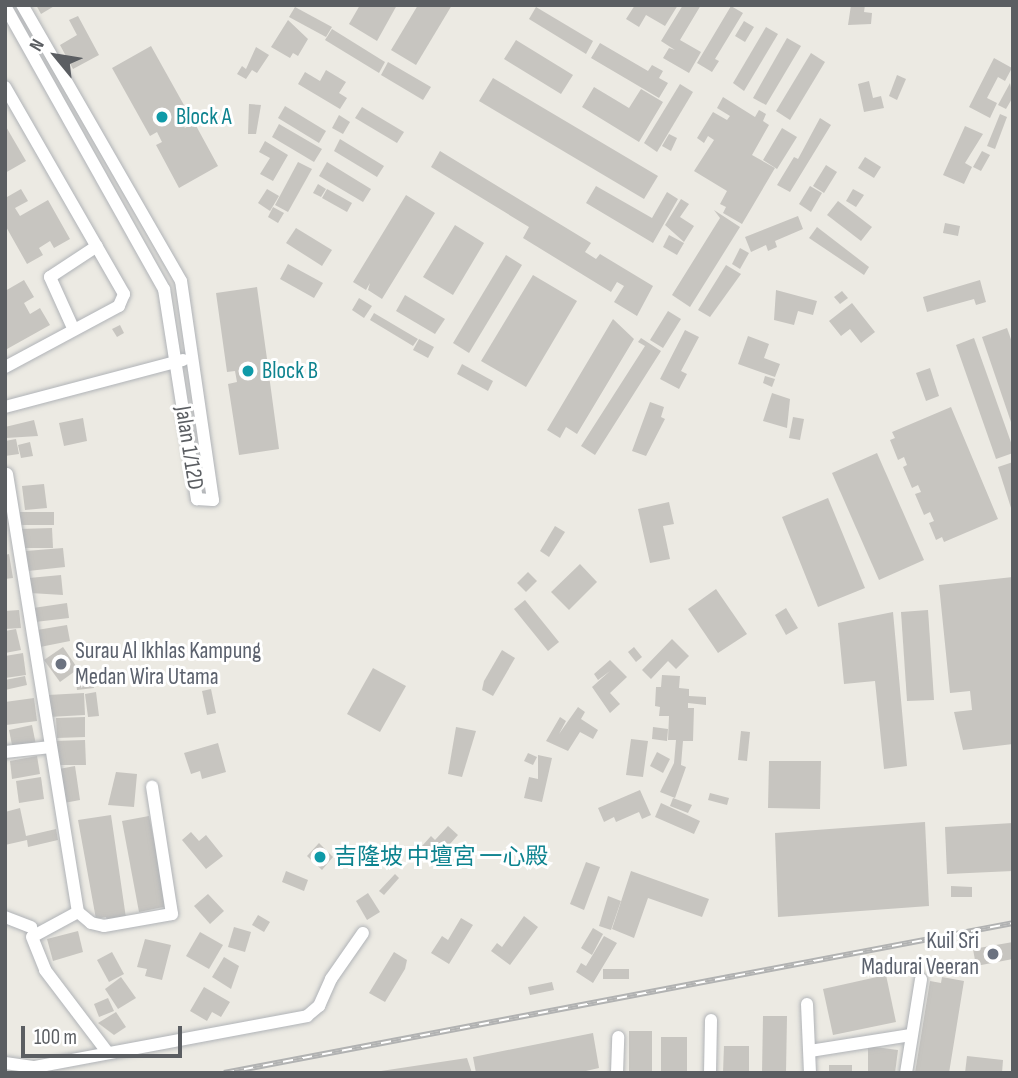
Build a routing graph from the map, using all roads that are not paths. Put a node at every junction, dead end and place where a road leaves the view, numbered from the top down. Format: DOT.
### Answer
graph roads {
  1 [pos="5,6"];
  2 [pos="25,9"];
  3 [pos="9,23"];
  4 [pos="6,92"];
  5 [pos="97,246"];
  6 [pos="72,328"];
  7 [pos="193,358"];
  8 [pos="176,362"];
  9 [pos="5,367"];
  10 [pos="5,407"];
  11 [pos="7,474"];
  12 [pos="51,747"];
  13 [pos="5,752"];
  14 [pos="152,787"];
  15 [pos="78,912"];
  16 [pos="5,917"];
  17 [pos="31,927"];
  18 [pos="363,933"];
  19 [pos="921,979"];
  20 [pos="807,1004"];
  21 [pos="711,1020"];
  22 [pos="911,1035"];
  23 [pos="618,1037"];
  24 [pos="810,1052"];
  25 [pos="108,1053"];
  26 [pos="5,1063"];
  27 [pos="617,1073"];
  28 [pos="710,1073"];
  29 [pos="810,1073"];
  30 [pos="906,1073"];
  1 -- 3 [label="street, Jalan 1/12D"];
  2 -- 3 [label="street"];
  2 -- 7 [label="street, Jalan 1/12D"];
  3 -- 8 [label="street, Jalan 1/12D"];
  4 -- 5 [label="street"];
  5 -- 6 [label="street"];
  5 -- 6 [label="street"];
  6 -- 9 [label="street"];
  7 -- 8 [label="street"];
  7 -- 8 [label="street, Jalan 1/12D"];
  8 -- 10 [label="street"];
  11 -- 12 [label="street"];
  12 -- 13 [label="street"];
  12 -- 15 [label="street"];
  14 -- 15 [label="street"];
  15 -- 25 [label="street"];
  16 -- 17 [label="street"];
  18 -- 25 [label="street"];
  19 -- 22 [label="street"];
  20 -- 24 [label="street"];
  21 -- 28 [label="street"];
  22 -- 24 [label="street"];
  22 -- 30 [label="street"];
  23 -- 27 [label="street"];
  24 -- 29 [label="street"];
  25 -- 26 [label="street"];
}
